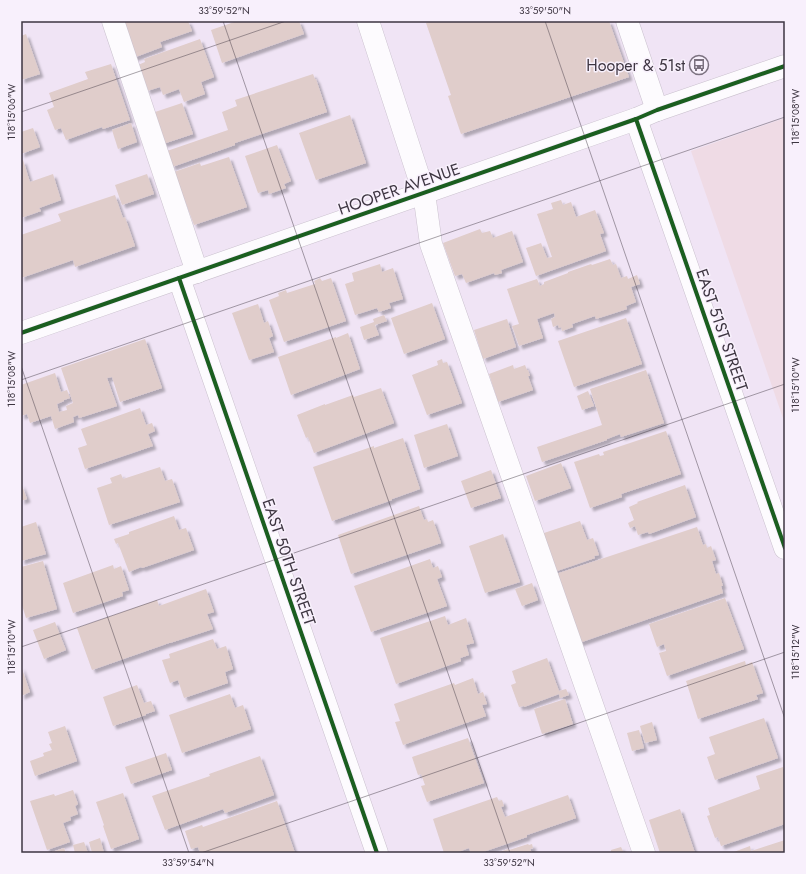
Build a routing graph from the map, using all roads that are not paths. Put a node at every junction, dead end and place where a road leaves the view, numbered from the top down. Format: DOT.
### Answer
graph roads {
  1 [pos="113,21"];
  2 [pos="368,21"];
  3 [pos="627,21"];
  4 [pos="785,66"];
  5 [pos="657,110"];
  6 [pos="636,119"];
  7 [pos="424,192"];
  8 [pos="188,275"];
  9 [pos="21,333"];
  10 [pos="785,548"];
  11 [pos="377,853"];
  12 [pos="644,853"];
  1 -- 8 [label="street, EAST 50TH STREET"];
  2 -- 7 [label="street"];
  3 -- 5 [label="street"];
  4 -- 5 [label="street, HOOPER AVENUE"];
  5 -- 6 [label="street, HOOPER AVENUE"];
  6 -- 7 [label="street, HOOPER AVENUE"];
  6 -- 10 [label="street, EAST 51ST STREET"];
  7 -- 8 [label="street, HOOPER AVENUE"];
  7 -- 12 [label="street"];
  8 -- 9 [label="street, HOOPER AVENUE"];
  8 -- 11 [label="street, EAST 50TH STREET"];
}
